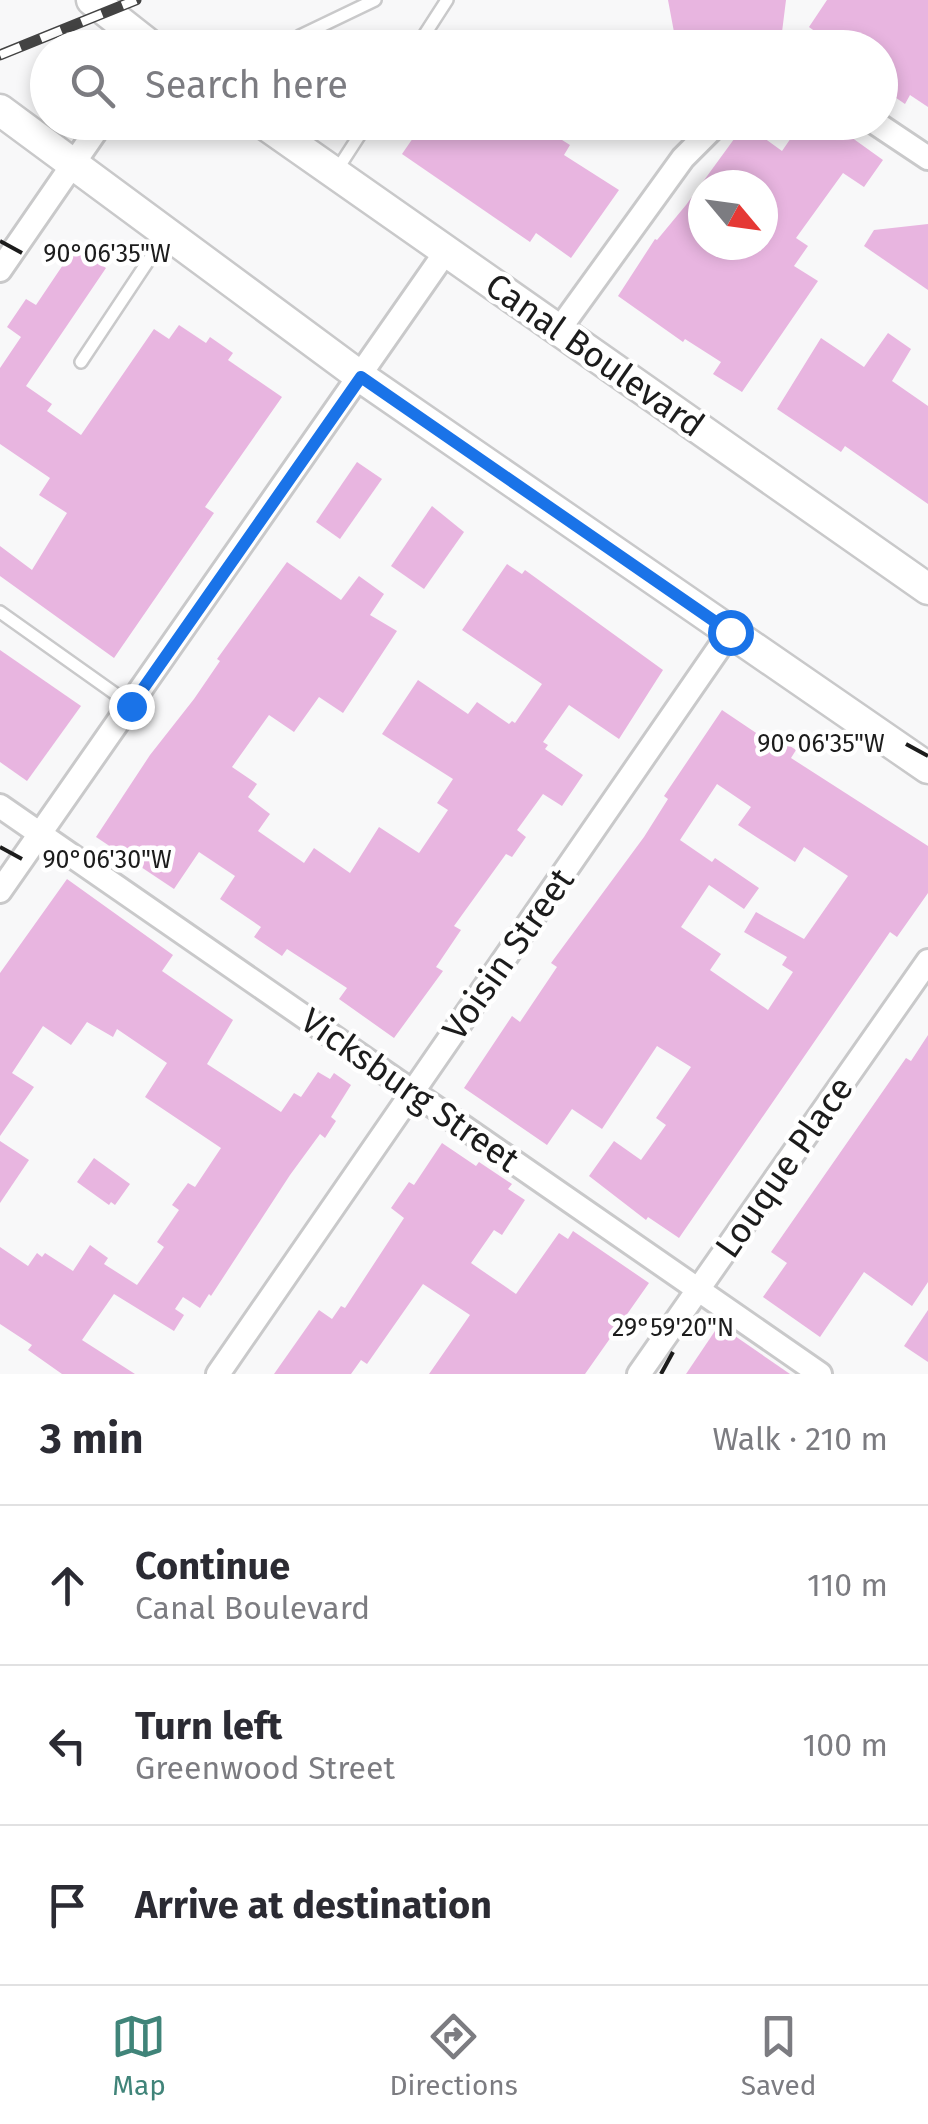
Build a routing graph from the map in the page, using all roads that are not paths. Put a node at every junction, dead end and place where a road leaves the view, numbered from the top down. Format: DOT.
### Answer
graph roads {
  1 [pos="92,0"];
  2 [pos="376,0"];
  3 [pos="447,0"];
  4 [pos="130,30"];
  5 [pos="313,30"];
  6 [pos="428,30"];
  7 [pos="0,110"];
  8 [pos="30,133"];
  9 [pos="898,138"];
  10 [pos="39,140"];
  11 [pos="89,140"];
  12 [pos="288,140"];
  13 [pos="356,140"];
  14 [pos="702,140"];
  15 [pos="928,158"];
  16 [pos="72,165"];
  17 [pos="335,173"];
  18 [pos="166,234"];
  19 [pos="447,250"];
  20 [pos="0,270"];
  21 [pos="558,331"];
  22 [pos="80,362"];
  23 [pos="361,377"];
  24 [pos="928,588"];
  25 [pos="0,612"];
  26 [pos="730,632"];
  27 [pos="131,706"];
  28 [pos="928,768"];
  29 [pos="0,806"];
  30 [pos="41,834"];
  31 [pos="0,891"];
  32 [pos="928,961"];
  33 [pos="413,1092"];
  34 [pos="698,1289"];
  35 [pos="218,1374"];
  36 [pos="639,1374"];
  37 [pos="820,1374"];
  1 -- 4 [label="main road"];
  2 -- 5 [label="lane"];
  3 -- 6 [label="lane"];
  7 -- 8 [label="main road"];
  9 -- 15 [label="street"];
  10 -- 16 [label="main road"];
  11 -- 16 [label="street"];
  12 -- 17 [label="main road, Canal Boulevard"];
  13 -- 17 [label="lane"];
  14 -- 21 [label="street"];
  16 -- 18 [label="main road"];
  16 -- 20 [label="street"];
  17 -- 19 [label="main road, Canal Boulevard"];
  18 -- 22 [label="lane"];
  18 -- 23 [label="main road"];
  19 -- 21 [label="main road, Canal Boulevard"];
  19 -- 23 [label="street"];
  21 -- 24 [label="main road, Canal Boulevard"];
  23 -- 26 [label="main road"];
  23 -- 27 [label="street"];
  25 -- 27 [label="lane"];
  26 -- 28 [label="main road"];
  26 -- 33 [label="street, Voisin Street"];
  27 -- 30 [label="street"];
  29 -- 30 [label="street, Vicksburg Street"];
  30 -- 31 [label="street"];
  30 -- 33 [label="street, Vicksburg Street"];
  32 -- 34 [label="street, Louque Place"];
  33 -- 34 [label="street, Vicksburg Street"];
  33 -- 35 [label="street, Voisin Street"];
  34 -- 36 [label="street, Louque Place"];
  34 -- 37 [label="street, Vicksburg Street"];
}
